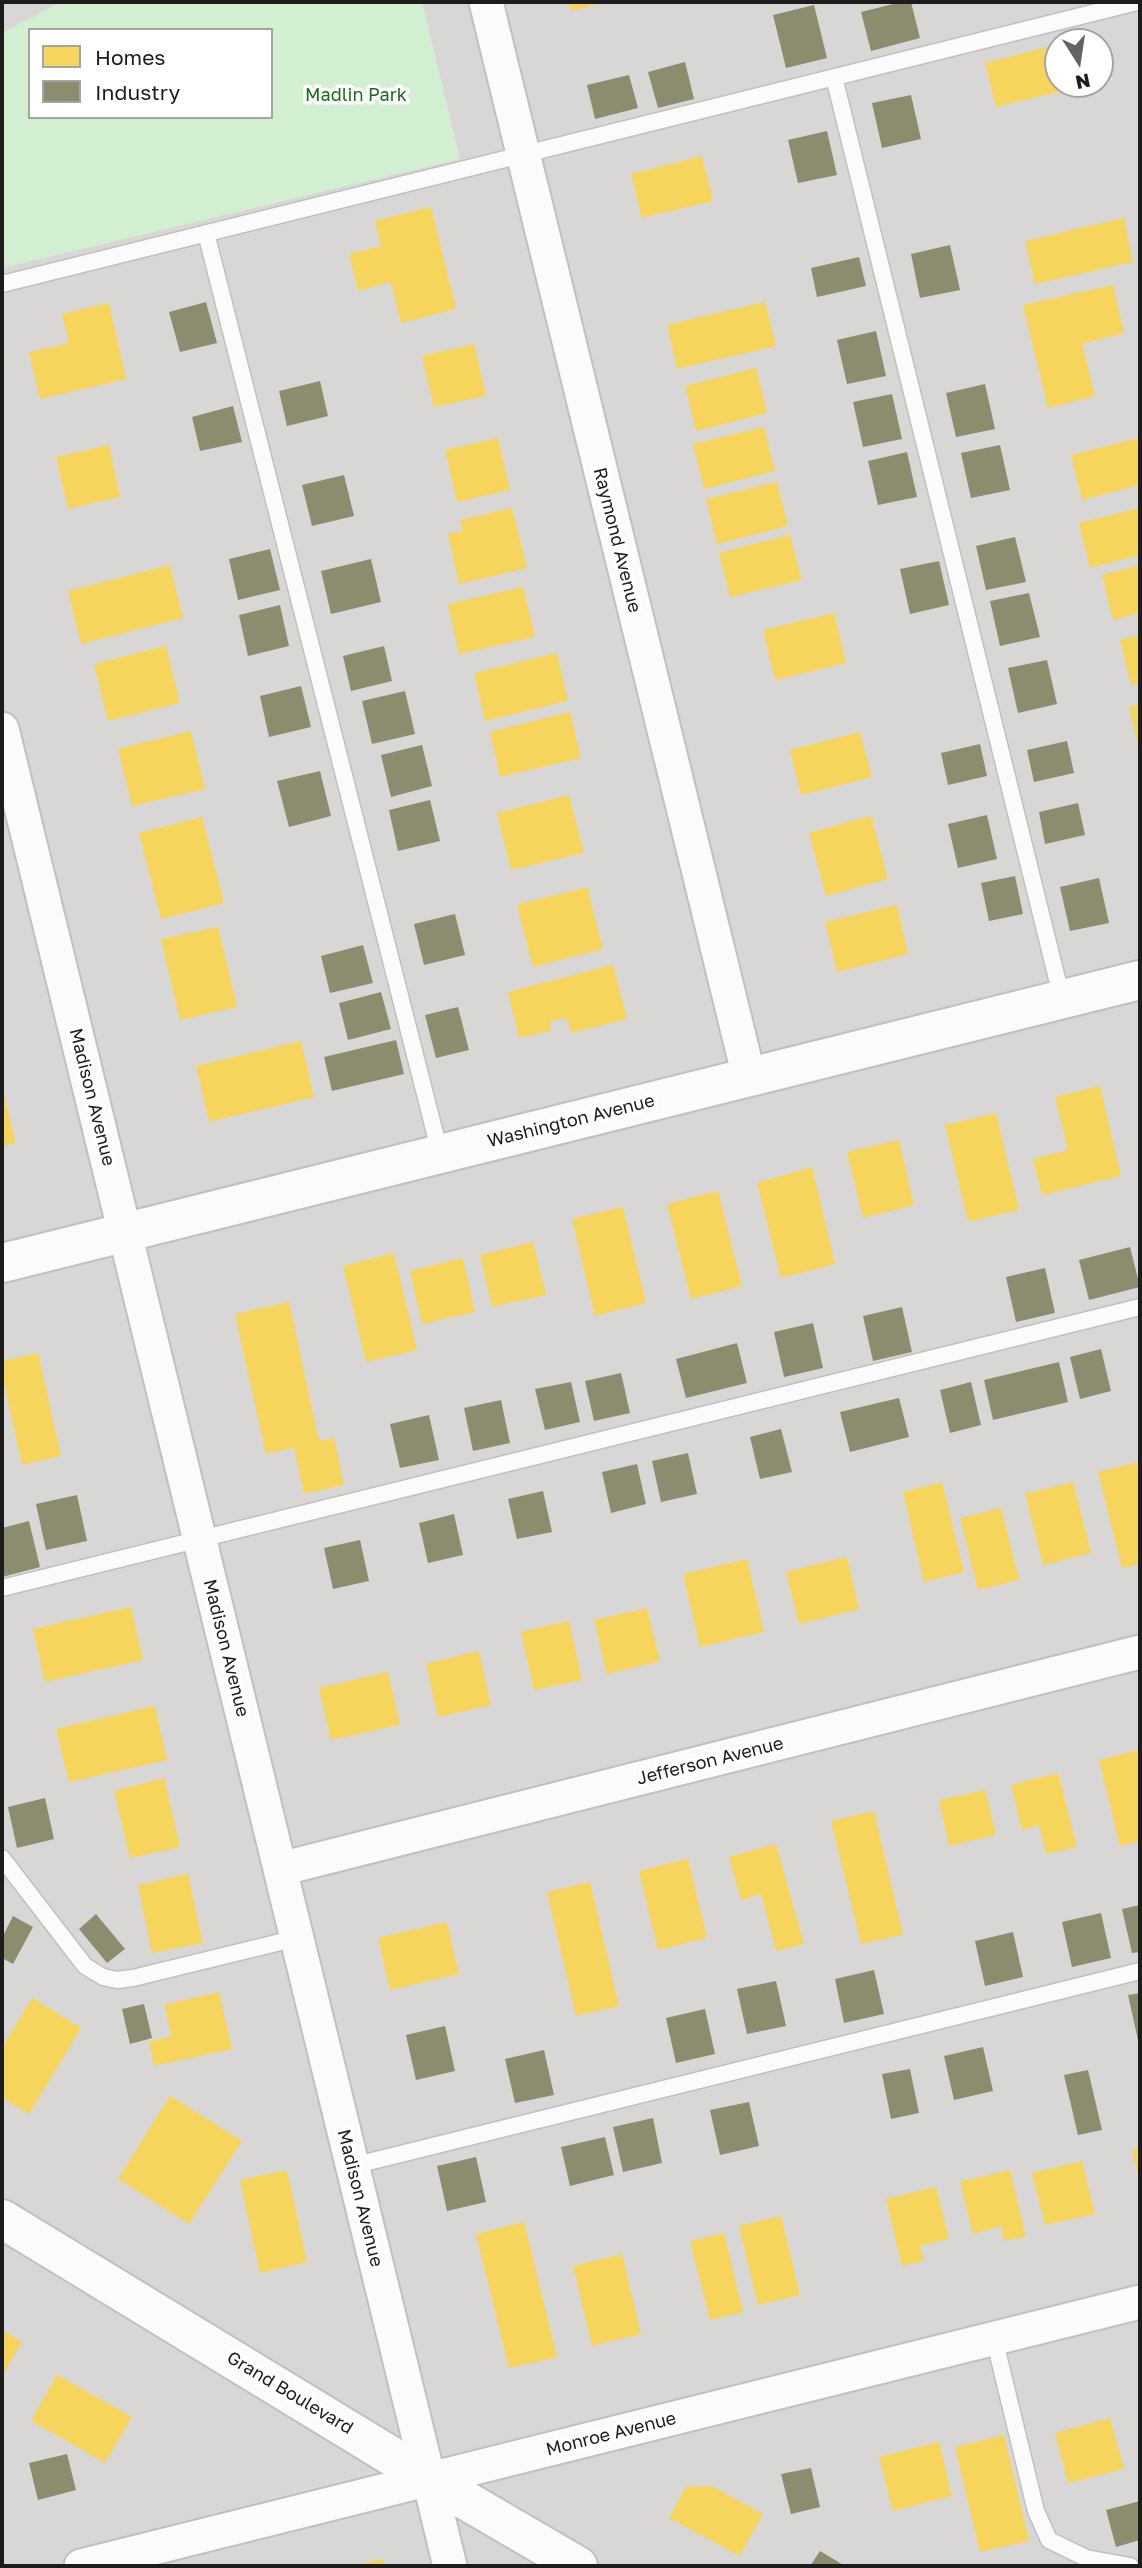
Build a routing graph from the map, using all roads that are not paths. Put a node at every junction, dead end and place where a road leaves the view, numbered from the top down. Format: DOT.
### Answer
graph roads {
  1 [pos="486,2"];
  2 [pos="1137,2"];
  3 [pos="834,77"];
  4 [pos="523,154"];
  5 [pos="206,233"];
  6 [pos="2,284"];
  7 [pos="2,729"];
  8 [pos="1140,980"];
  9 [pos="1062,999"];
  10 [pos="748,1077"];
  11 [pos="440,1153"];
  12 [pos="125,1232"];
  13 [pos="2,1263"];
  14 [pos="1140,1307"];
  15 [pos="200,1539"];
  16 [pos="2,1588"];
  17 [pos="1140,1651"];
  18 [pos="2,1858"];
  19 [pos="280,1870"];
  20 [pos="297,1938"];
  21 [pos="1140,1971"];
  22 [pos="352,2166"];
  23 [pos="2,2218"];
  24 [pos="1140,2302"];
  25 [pos="994,2338"];
  26 [pos="429,2479"];
  27 [pos="121,2561"];
  28 [pos="81,2566"];
  29 [pos="450,2566"];
  30 [pos="578,2566"];
  31 [pos="1130,2566"];
  1 -- 4 [label="street, Raymond Avenue"];
  2 -- 3 [label="lane"];
  3 -- 4 [label="lane"];
  3 -- 9 [label="lane"];
  4 -- 5 [label="lane"];
  4 -- 10 [label="street, Raymond Avenue"];
  5 -- 6 [label="lane"];
  5 -- 11 [label="lane"];
  7 -- 12 [label="street, Madison Avenue"];
  8 -- 9 [label="street, Washington Avenue"];
  9 -- 10 [label="street, Washington Avenue"];
  10 -- 11 [label="street, Washington Avenue"];
  11 -- 12 [label="street, Washington Avenue"];
  12 -- 13 [label="street, Washington Avenue"];
  12 -- 15 [label="street, Madison Avenue"];
  14 -- 15 [label="lane"];
  15 -- 16 [label="lane"];
  15 -- 19 [label="street, Madison Avenue"];
  17 -- 19 [label="street, Jefferson Avenue"];
  18 -- 20 [label="lane"];
  19 -- 20 [label="street, Madison Avenue"];
  20 -- 22 [label="street, Madison Avenue"];
  21 -- 22 [label="lane"];
  22 -- 26 [label="street, Madison Avenue"];
  23 -- 26 [label="street, Grand Boulevard"];
  24 -- 25 [label="street, Monroe Avenue"];
  25 -- 26 [label="street, Monroe Avenue"];
  25 -- 31 [label="lane"];
  26 -- 27 [label="street, Monroe Avenue"];
  26 -- 29 [label="street, Madison Avenue"];
  26 -- 30 [label="street, Grand Boulevard"];
  27 -- 28 [label="street, Monroe Avenue"];
}
